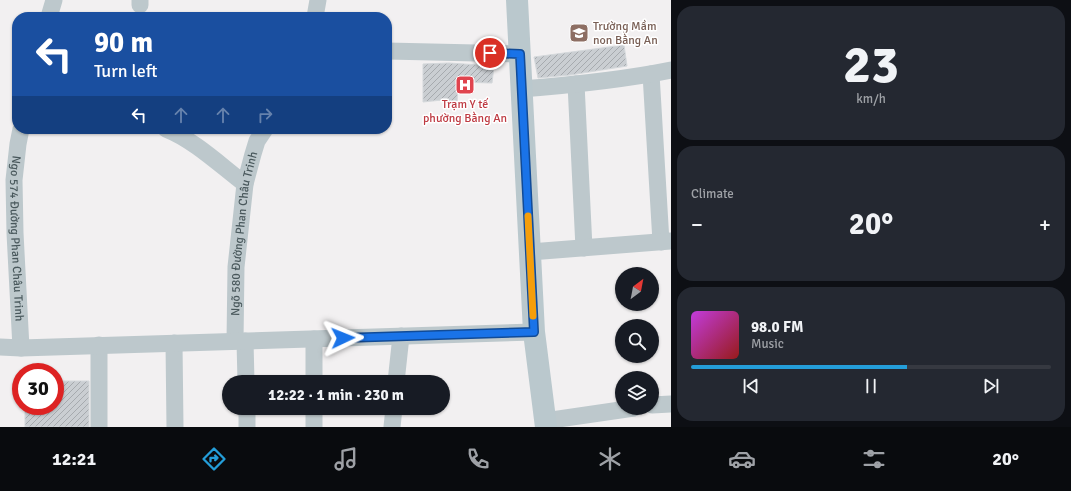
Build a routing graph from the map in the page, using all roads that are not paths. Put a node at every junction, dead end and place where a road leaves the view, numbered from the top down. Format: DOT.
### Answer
graph roads {
  1 [pos="54,0"];
  2 [pos="318,0"];
  3 [pos="517,0"];
  4 [pos="50,12"];
  5 [pos="316,12"];
  6 [pos="392,51"];
  7 [pos="520,54"];
  8 [pos="671,70"];
  9 [pos="651,74"];
  10 [pos="576,84"];
  11 [pos="521,89"];
  12 [pos="20,134"];
  13 [pos="178,134"];
  14 [pos="262,134"];
  15 [pos="245,184"];
  16 [pos="666,241"];
  17 [pos="584,248"];
  18 [pos="530,252"];
  19 [pos="534,332"];
  20 [pos="401,336"];
  21 [pos="314,339"];
  22 [pos="240,341"];
  23 [pos="174,343"];
  24 [pos="99,345"];
  25 [pos="0,347"];
  26 [pos="21,348"];
  27 [pos="245,375"];
  28 [pos="314,375"];
  29 [pos="397,375"];
  30 [pos="671,404"];
  31 [pos="659,405"];
  32 [pos="615,411"];
  33 [pos="247,415"];
  34 [pos="314,415"];
  35 [pos="393,415"];
  36 [pos="545,424"];
  37 [pos="99,427"];
  38 [pos="175,427"];
  39 [pos="247,427"];
  40 [pos="314,427"];
  41 [pos="392,427"];
  1 -- 4 [label="street"];
  2 -- 5 [label="street"];
  3 -- 7 [label="street"];
  6 -- 7 [label="street"];
  7 -- 11 [label="street"];
  8 -- 9 [label="street"];
  9 -- 10 [label="street"];
  9 -- 16 [label="street"];
  10 -- 11 [label="street"];
  10 -- 17 [label="street"];
  11 -- 18 [label="street"];
  12 -- 26 [label="street, Ngo 574 Đường Phan Châu Trinh"];
  13 -- 15 [label="street"];
  14 -- 15 [label="street, Ngõ 580 Đường Phan Châu Trinh"];
  15 -- 22 [label="street, Ngõ 580 Đường Phan Châu Trinh"];
  16 -- 17 [label="street"];
  17 -- 18 [label="street"];
  18 -- 19 [label="street"];
  19 -- 20 [label="street"];
  19 -- 36 [label="street"];
  20 -- 21 [label="street"];
  20 -- 29 [label="street"];
  21 -- 22 [label="street"];
  21 -- 28 [label="street"];
  22 -- 23 [label="street"];
  22 -- 27 [label="street, Ngõ 580 Đường Phan Châu Trinh"];
  23 -- 24 [label="street"];
  23 -- 38 [label="street"];
  24 -- 26 [label="street"];
  24 -- 37 [label="street"];
  25 -- 26 [label="street"];
  30 -- 31 [label="street"];
  32 -- 36 [label="street"];
  33 -- 39 [label="street"];
  34 -- 40 [label="street"];
  35 -- 41 [label="street"];
}
